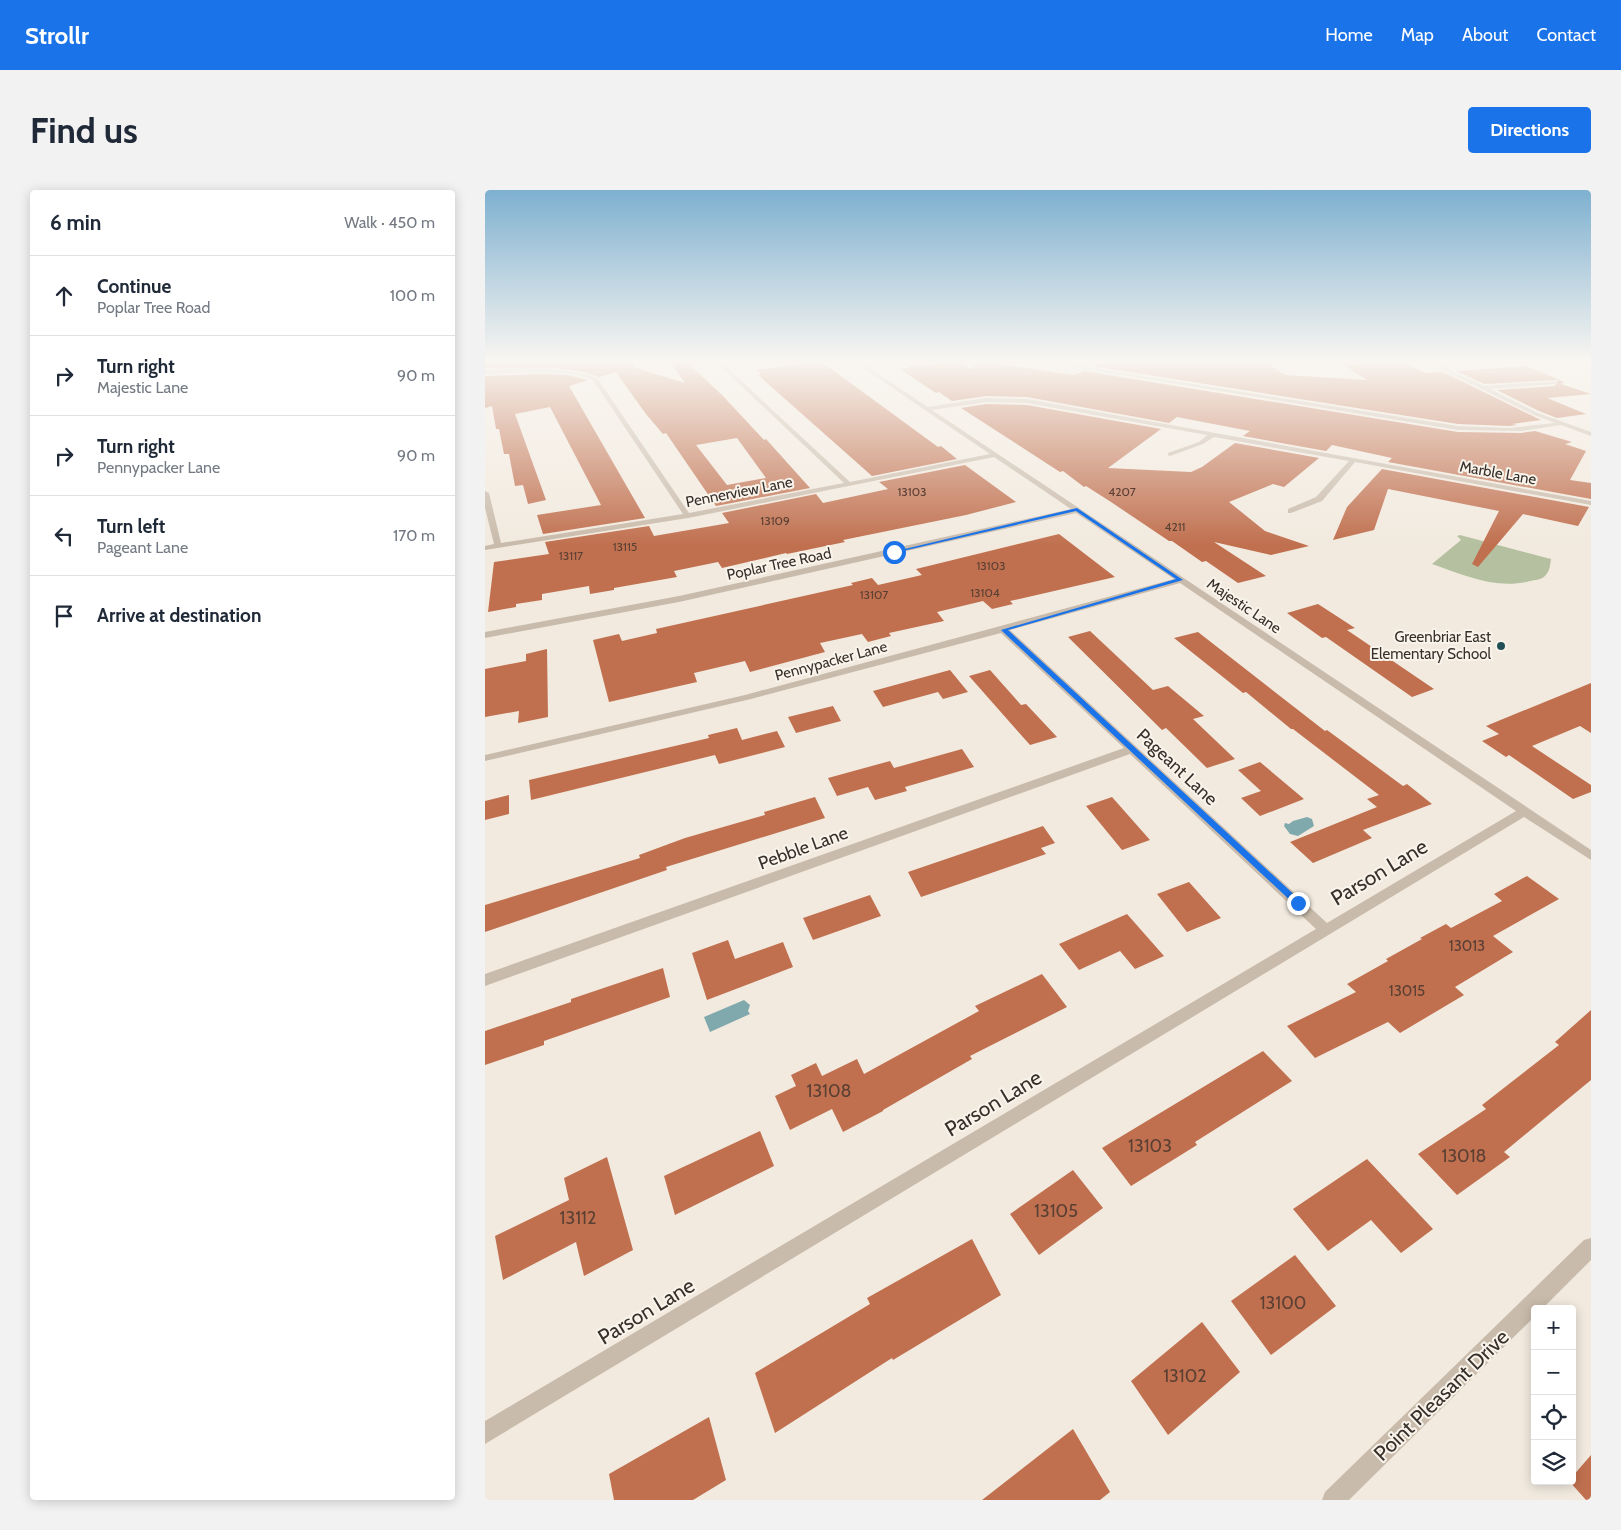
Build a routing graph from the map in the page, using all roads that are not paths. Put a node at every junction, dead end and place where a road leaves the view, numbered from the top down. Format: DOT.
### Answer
graph roads {
  1 [pos="624,423"];
  2 [pos="784,423"];
  3 [pos="949,423"];
  4 [pos="1151,423"];
  5 [pos="1428,423"];
  6 [pos="1559,424"];
  7 [pos="1213,434"];
  8 [pos="1591,434"];
  9 [pos="1170,454"];
  10 [pos="997,456"];
  11 [pos="1354,460"];
  12 [pos="849,484"];
  13 [pos="485,494"];
  14 [pos="1591,503"];
  15 [pos="1077,510"];
  16 [pos="1291,511"];
  17 [pos="688,516"];
  18 [pos="498,546"];
  19 [pos="485,548"];
  20 [pos="1181,580"];
  21 [pos="1004,630"];
  22 [pos="485,635"];
  23 [pos="1132,749"];
  24 [pos="485,758"];
  25 [pos="1525,812"];
  26 [pos="1591,856"];
  27 [pos="1326,930"];
  28 [pos="485,980"];
  29 [pos="1591,1247"];
  30 [pos="485,1433"];
  31 [pos="1333,1500"];
  1 -- 17 [label="street"];
  2 -- 12 [label="street"];
  3 -- 10 [label="street, Majestic Lane"];
  4 -- 7 [label="street, Marble Lane"];
  5 -- 6 [label="street"];
  6 -- 8 [label="street"];
  7 -- 9 [label="street"];
  7 -- 11 [label="street, Marble Lane"];
  10 -- 12 [label="street, Pennerview Lane"];
  10 -- 15 [label="street, Majestic Lane"];
  11 -- 14 [label="street, Marble Lane"];
  11 -- 16 [label="street"];
  12 -- 17 [label="street, Pennerview Lane"];
  13 -- 18 [label="street"];
  15 -- 20 [label="street, Majestic Lane"];
  15 -- 22 [label="street, Poplar Tree Road"];
  17 -- 18 [label="street, Pennerview Lane"];
  18 -- 19 [label="street, Pennerview Lane"];
  20 -- 21 [label="street, Pennypacker Lane"];
  20 -- 25 [label="street, Majestic Lane"];
  21 -- 23 [label="street, Pageant Lane"];
  21 -- 24 [label="street, Pennypacker Lane"];
  23 -- 27 [label="street, Pageant Lane"];
  23 -- 28 [label="street, Pebble Lane"];
  25 -- 26 [label="street, Majestic Lane"];
  25 -- 27 [label="street, Parson Lane"];
  27 -- 30 [label="street, Parson Lane"];
  29 -- 31 [label="street, Point Pleasant Drive"];
}
